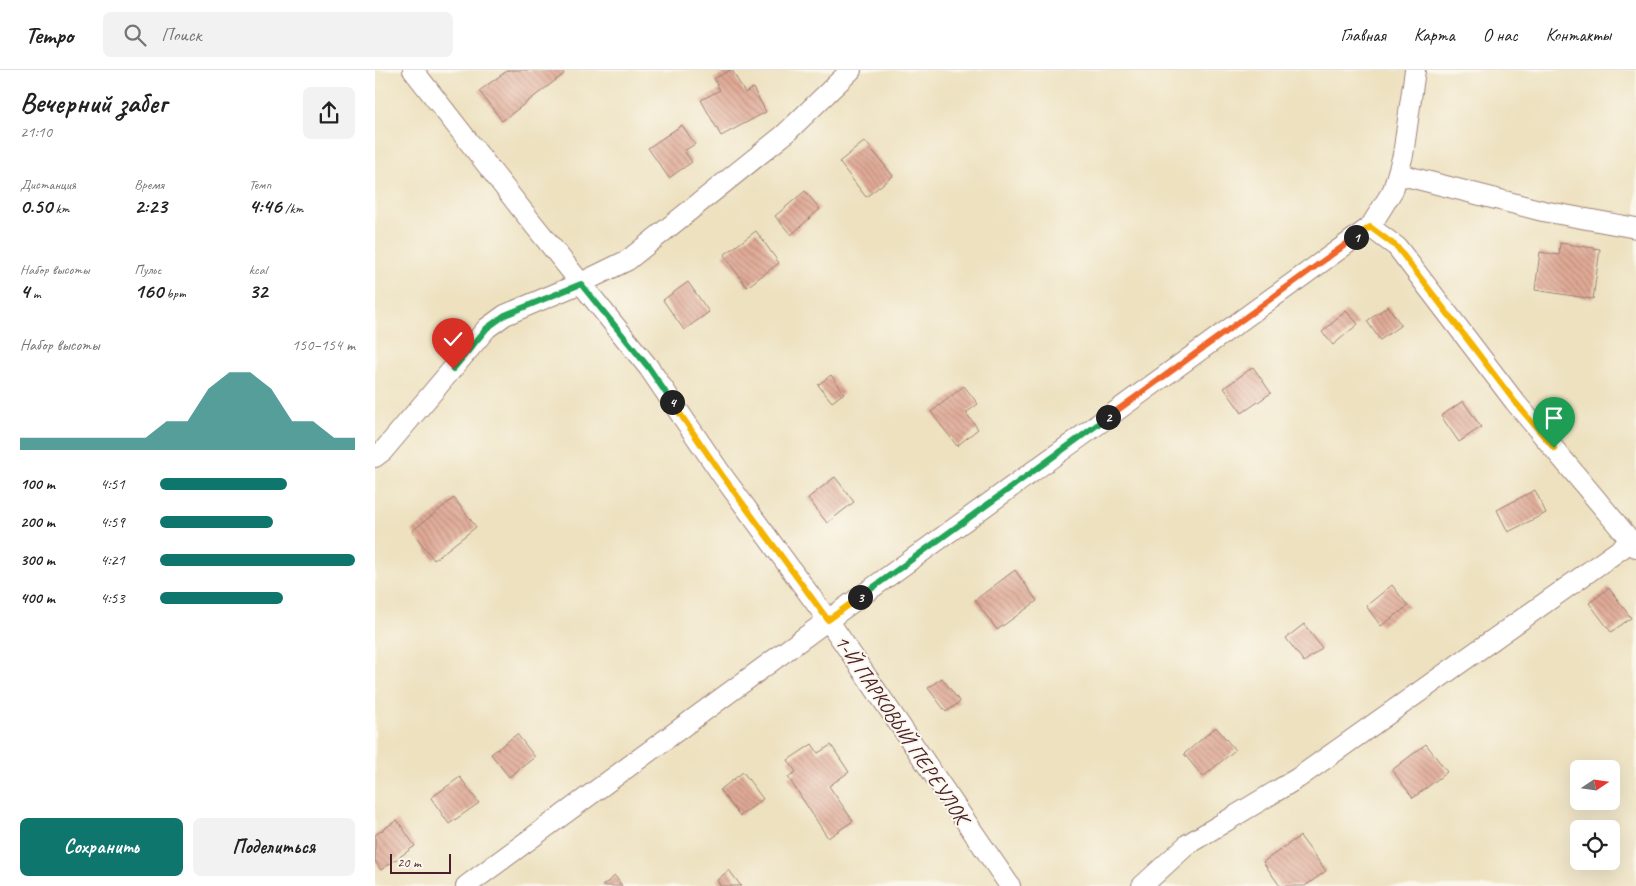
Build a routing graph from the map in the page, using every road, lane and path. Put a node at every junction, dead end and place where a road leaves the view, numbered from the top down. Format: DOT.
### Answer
graph roads {
  1 [pos="413,70"];
  2 [pos="851,70"];
  3 [pos="1415,70"];
  4 [pos="1397,174"];
  5 [pos="1370,227"];
  6 [pos="1636,228"];
  7 [pos="581,284"];
  8 [pos="375,457"];
  9 [pos="1634,544"];
  10 [pos="828,620"];
  11 [pos="466,886"];
  12 [pos="1009,886"];
  13 [pos="1142,886"];
  1 -- 7 [label="street, 1-Й ПАРКОВЫЙ ПЕРЕУЛОК"];
  2 -- 7 [label="street"];
  3 -- 4 [label="street"];
  4 -- 5 [label="street"];
  4 -- 6 [label="street"];
  5 -- 9 [label="street"];
  5 -- 10 [label="street"];
  7 -- 8 [label="street"];
  7 -- 10 [label="street, 1-Й ПАРКОВЫЙ ПЕРЕУЛОК"];
  9 -- 13 [label="street"];
  10 -- 11 [label="street"];
  10 -- 12 [label="street, 1-Й ПАРКОВЫЙ ПЕРЕУЛОК"];
}
